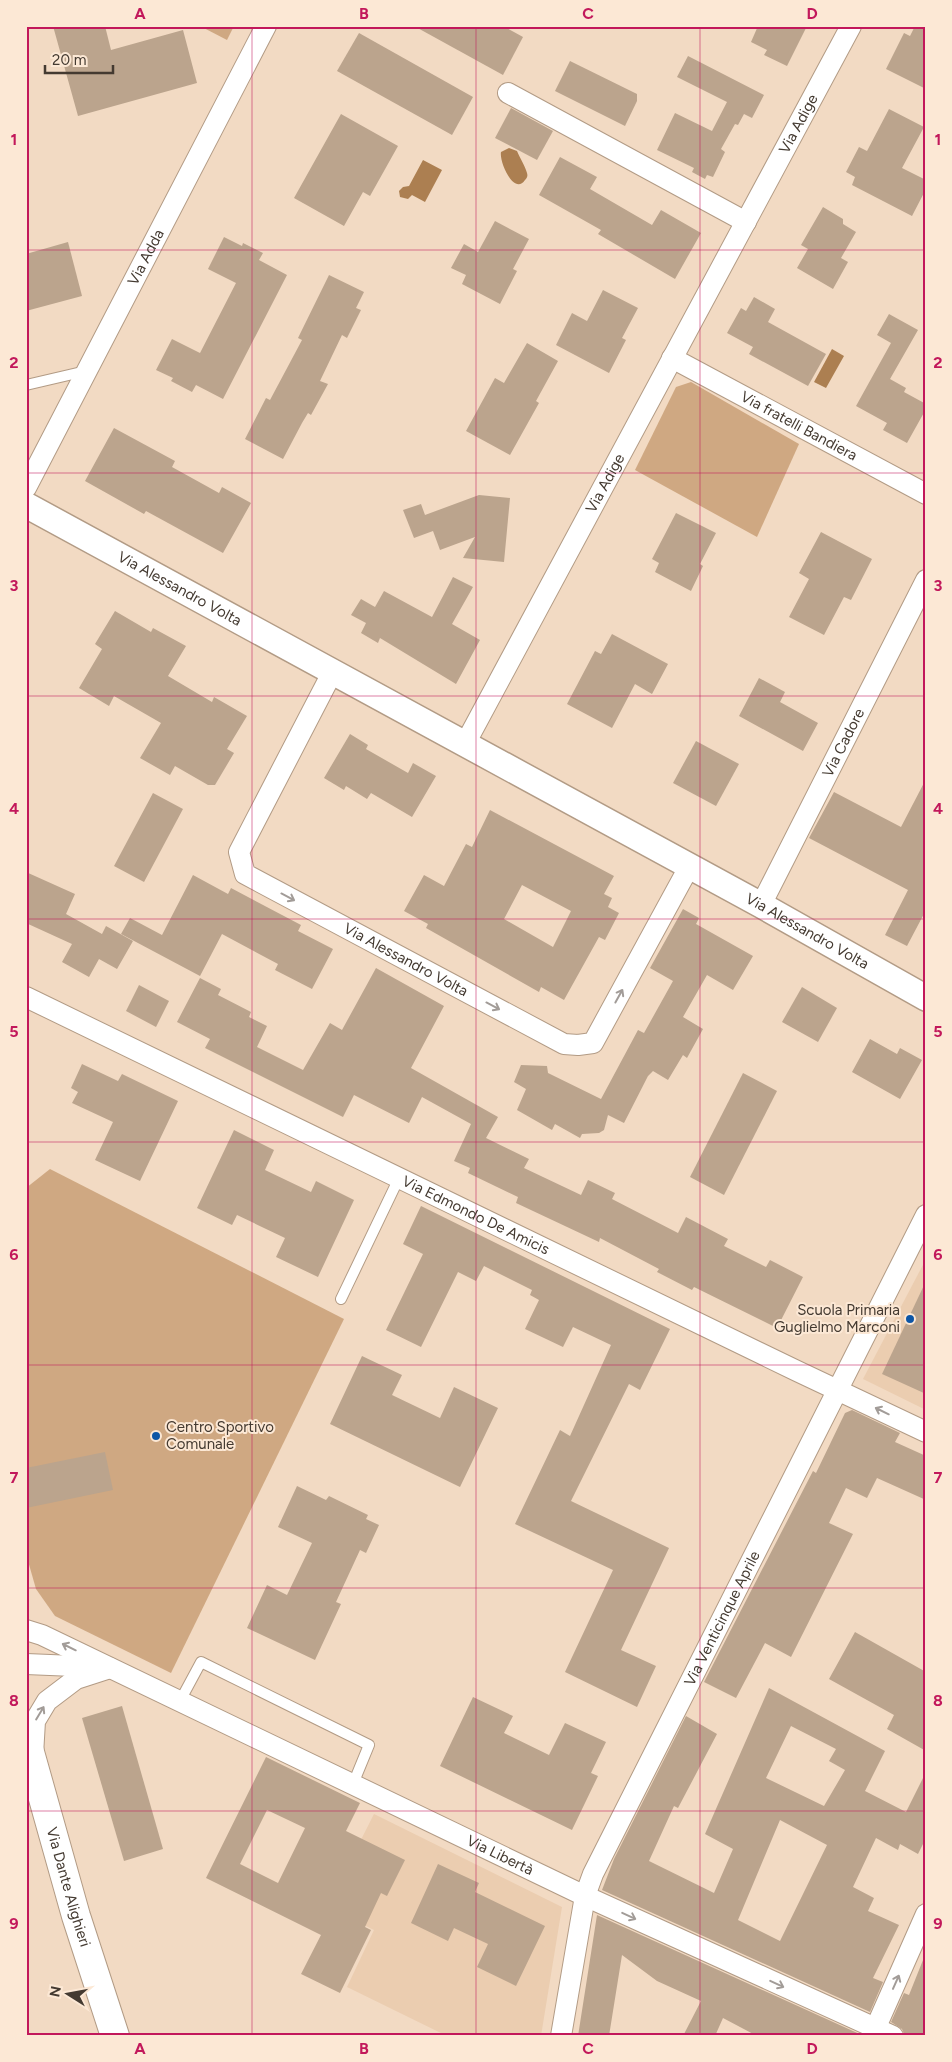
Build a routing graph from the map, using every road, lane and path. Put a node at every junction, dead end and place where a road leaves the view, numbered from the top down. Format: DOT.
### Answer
graph roads {
  1 [pos="266,26"];
  2 [pos="851,26"];
  3 [pos="508,93"];
  4 [pos="746,222"];
  5 [pos="672,358"];
  6 [pos="87,371"];
  7 [pos="26,385"];
  8 [pos="26,488"];
  9 [pos="926,494"];
  10 [pos="26,505"];
  11 [pos="926,580"];
  12 [pos="332,671"];
  13 [pos="465,744"];
  14 [pos="689,867"];
  15 [pos="761,905"];
  16 [pos="26,997"];
  17 [pos="926,998"];
  18 [pos="399,1178"];
  19 [pos="926,1215"];
  20 [pos="341,1299"];
  21 [pos="839,1390"];
  22 [pos="926,1432"];
  23 [pos="26,1630"];
  24 [pos="26,1664"];
  25 [pos="110,1668"];
  26 [pos="180,1701"];
  27 [pos="29,1749"];
  28 [pos="353,1784"];
  29 [pos="585,1896"];
  30 [pos="926,1914"];
  31 [pos="885,2031"];
  32 [pos="115,2036"];
  33 [pos="561,2036"];
  1 -- 6 [label="street, Via Adda"];
  2 -- 4 [label="street, Via Adige"];
  3 -- 4 [label="street"];
  4 -- 5 [label="street, Via Adige"];
  5 -- 9 [label="street, Via fratelli Bandiera"];
  5 -- 13 [label="street, Via Adige"];
  6 -- 7 [label="lane"];
  6 -- 8 [label="street, Via Adda"];
  10 -- 12 [label="street, Via Alessandro Volta"];
  11 -- 15 [label="street, Via Cadore"];
  12 -- 13 [label="street, Via Alessandro Volta"];
  12 -- 14 [label="street, Via Alessandro Volta, one-way"];
  13 -- 14 [label="street, Via Alessandro Volta"];
  14 -- 15 [label="street, Via Alessandro Volta"];
  15 -- 17 [label="street, Via Alessandro Volta"];
  16 -- 18 [label="street, Via Edmondo De Amicis"];
  18 -- 20 [label="lane"];
  18 -- 21 [label="street, Via Edmondo De Amicis"];
  19 -- 21 [label="street, Via Venticinque Aprile"];
  22 -- 21 [label="street, Via Edmondo De Amicis, one-way"];
  21 -- 29 [label="street, Via Venticinque Aprile"];
  25 -- 23 [label="street, Via Libertà, one-way"];
  24 -- 25 [label="street, Via Libertà"];
  25 -- 26 [label="street, Via Libertà"];
  27 -- 25 [label="street, one-way"];
  26 -- 28 [label="street, Via Libertà"];
  26 -- 28 [label="lane"];
  27 -- 32 [label="main road, Via Dante Alighieri"];
  28 -- 29 [label="street, Via Libertà"];
  29 -- 31 [label="street, Via Libertà, one-way"];
  29 -- 33 [label="street, Via Venticinque Aprile"];
  31 -- 30 [label="street, one-way"];
}
